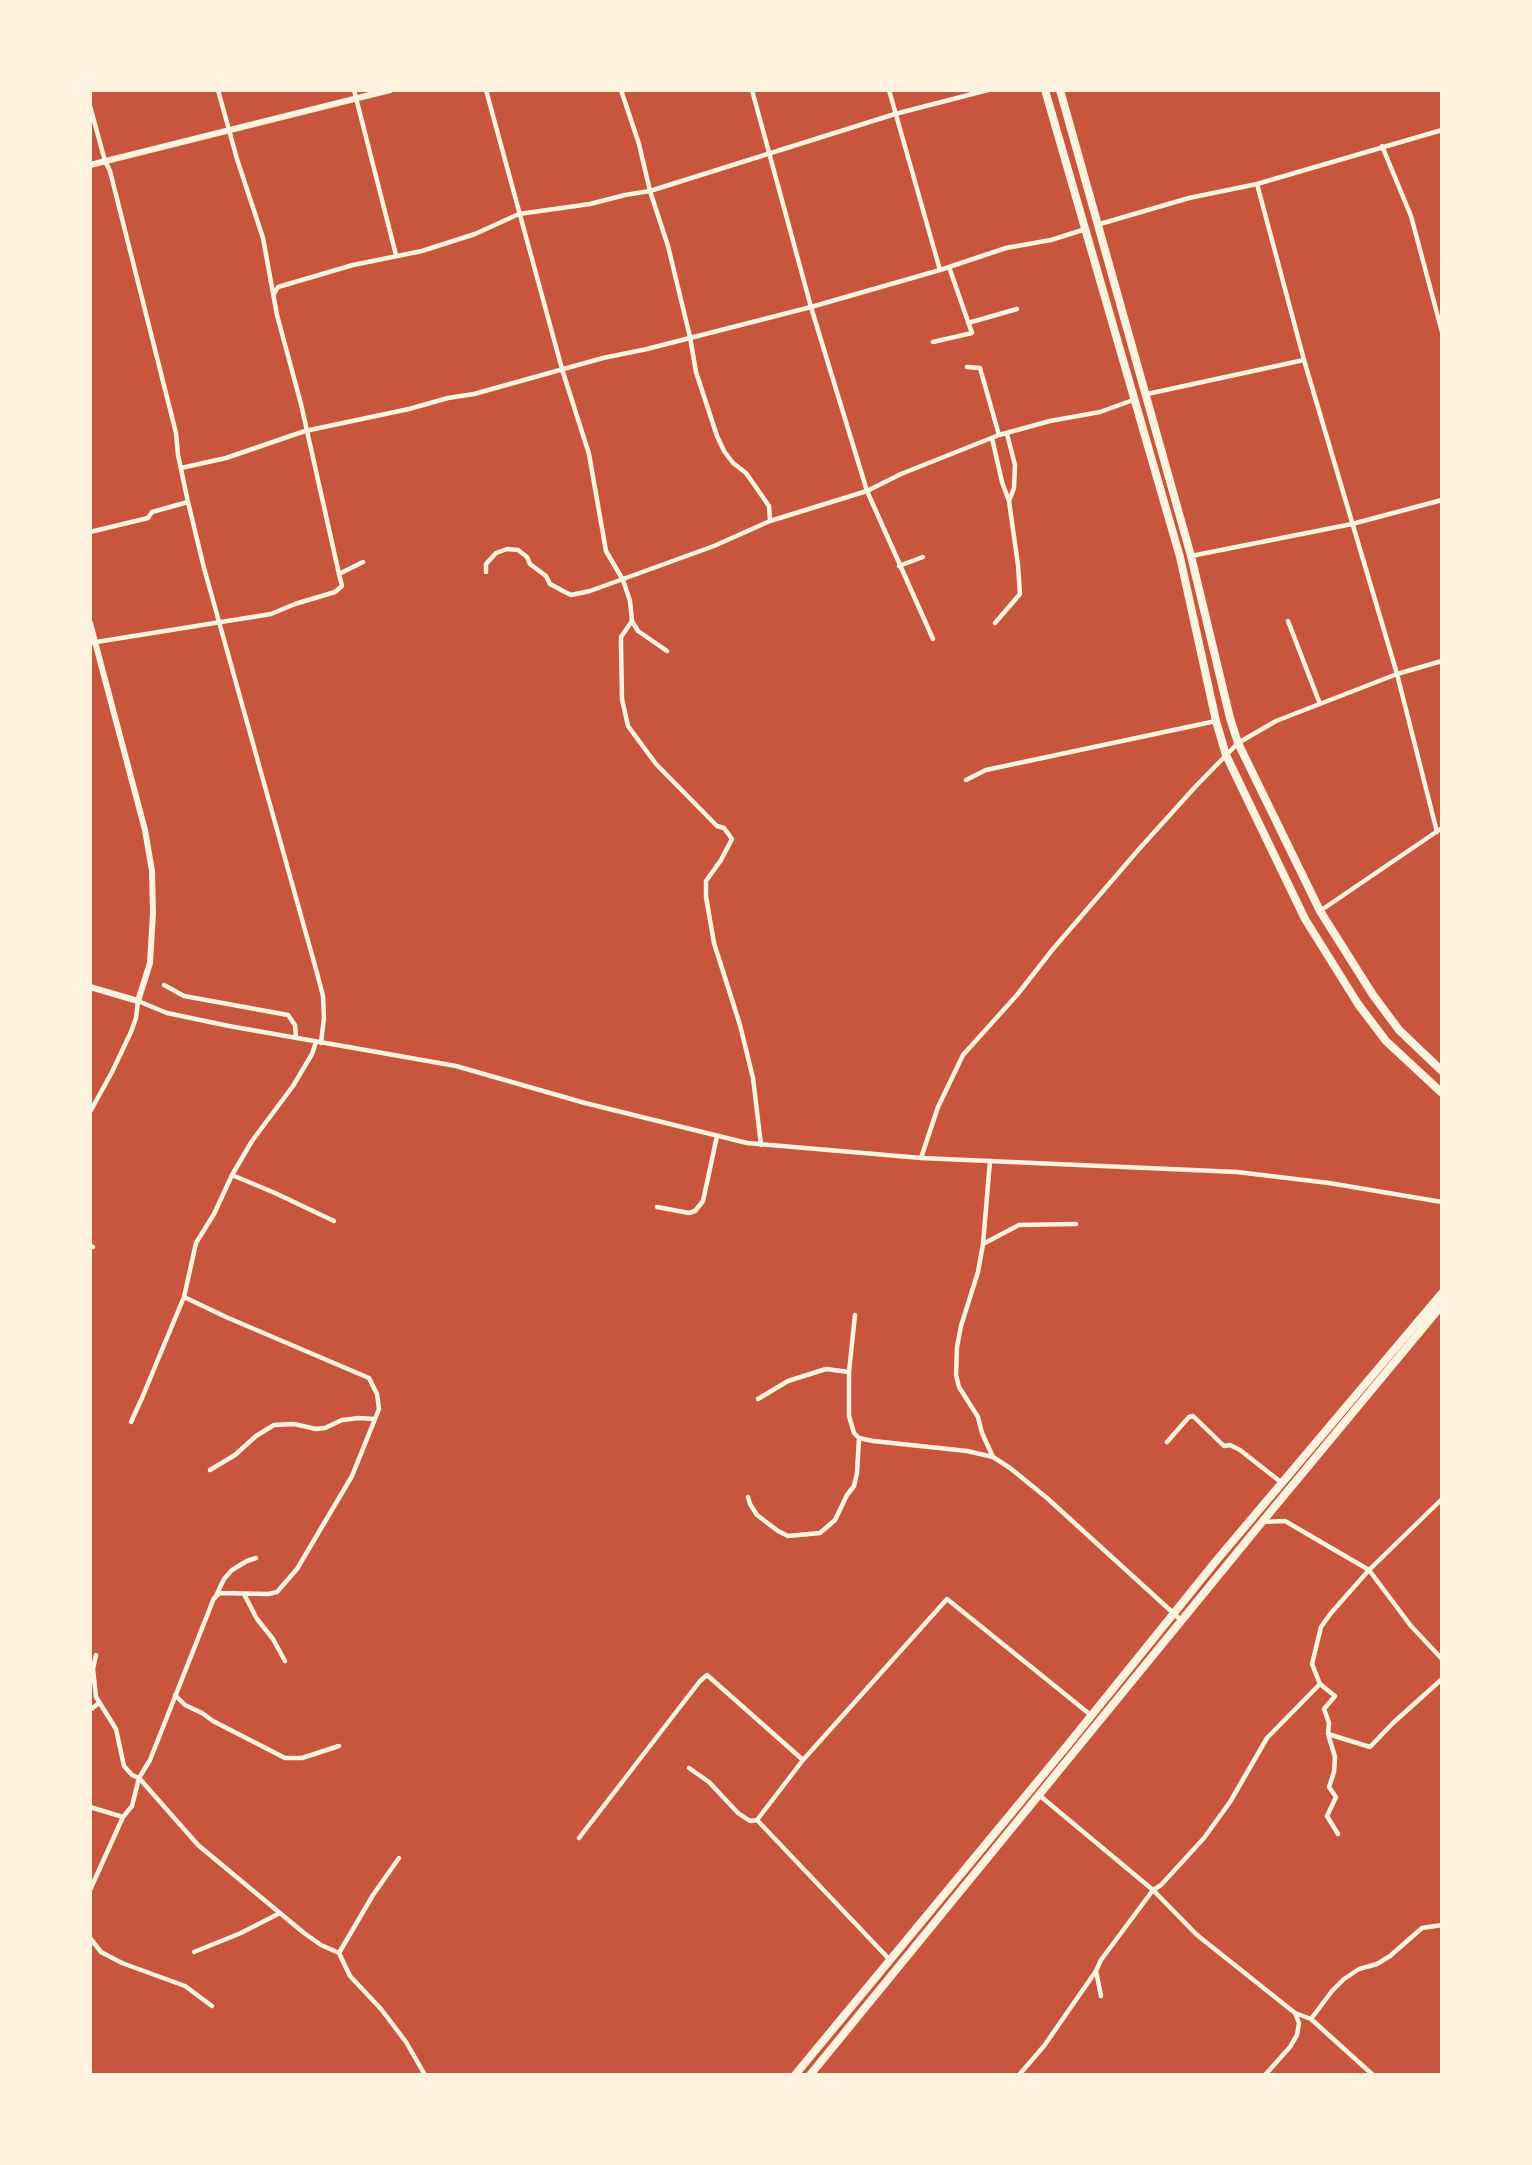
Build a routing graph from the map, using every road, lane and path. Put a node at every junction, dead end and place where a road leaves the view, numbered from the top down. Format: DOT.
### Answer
graph roads {
  1 [pos="218,90"];
  2 [pos="354,90"];
  3 [pos="390,90"];
  4 [pos="486,90"];
  5 [pos="621,90"];
  6 [pos="752,90"];
  7 [pos="889,90"];
  8 [pos="988,90"];
  9 [pos="1045,90"];
  10 [pos="1060,90"];
  11 [pos="356,99"];
  12 [pos="90,106"];
  13 [pos="895,114"];
  14 [pos="230,129"];
  15 [pos="1442,130"];
  16 [pos="1382,146"];
  17 [pos="770,154"];
  18 [pos="105,161"];
  19 [pos="90,165"];
  20 [pos="1257,184"];
  21 [pos="650,191"];
  22 [pos="519,214"];
  23 [pos="1100,224"];
  24 [pos="1086,229"];
  25 [pos="396,255"];
  26 [pos="948,267"];
  27 [pos="940,270"];
  28 [pos="274,294"];
  29 [pos="811,307"];
  30 [pos="1017,309"];
  31 [pos="968,323"];
  32 [pos="1442,332"];
  33 [pos="690,337"];
  34 [pos="933,342"];
  35 [pos="1305,360"];
  36 [pos="967,367"];
  37 [pos="562,369"];
  38 [pos="1147,394"];
  39 [pos="1136,399"];
  40 [pos="305,431"];
  41 [pos="1007,434"];
  42 [pos="999,435"];
  43 [pos="992,438"];
  44 [pos="181,468"];
  45 [pos="867,491"];
  46 [pos="1442,500"];
  47 [pos="1009,501"];
  48 [pos="188,502"];
  49 [pos="770,521"];
  50 [pos="1352,524"];
  51 [pos="90,532"];
  52 [pos="1191,556"];
  53 [pos="924,557"];
  54 [pos="363,562"];
  55 [pos="899,566"];
  56 [pos="486,572"];
  57 [pos="339,574"];
  58 [pos="623,580"];
  59 [pos="220,621"];
  60 [pos="632,621"];
  61 [pos="1288,621"];
  62 [pos="90,623"];
  63 [pos="995,623"];
  64 [pos="933,639"];
  65 [pos="92,642"];
  66 [pos="667,651"];
  67 [pos="1442,661"];
  68 [pos="1397,674"];
  69 [pos="1320,704"];
  70 [pos="1216,721"];
  71 [pos="1238,743"];
  72 [pos="1226,755"];
  73 [pos="966,780"];
  74 [pos="1442,828"];
  75 [pos="1437,832"];
  76 [pos="1320,911"];
  77 [pos="164,985"];
  78 [pos="90,987"];
  79 [pos="138,1001"];
  80 [pos="296,1037"];
  81 [pos="319,1042"];
  82 [pos="1442,1071"];
  83 [pos="1442,1094"];
  84 [pos="90,1112"];
  85 [pos="717,1136"];
  86 [pos="761,1145"];
  87 [pos="921,1158"];
  88 [pos="990,1161"];
  89 [pos="232,1175"];
  90 [pos="1442,1202"];
  91 [pos="657,1207"];
  92 [pos="334,1221"];
  93 [pos="1076,1224"];
  94 [pos="983,1244"];
  95 [pos="1442,1293"];
  96 [pos="184,1297"];
  97 [pos="1442,1305"];
  98 [pos="855,1315"];
  99 [pos="849,1372"];
  100 [pos="758,1398"];
  101 [pos="374,1419"];
  102 [pos="130,1422"];
  103 [pos="860,1438"];
  104 [pos="1167,1442"];
  105 [pos="993,1457"];
  106 [pos="210,1470"];
  107 [pos="1282,1483"];
  108 [pos="748,1497"];
  109 [pos="1442,1499"];
  110 [pos="1262,1522"];
  111 [pos="256,1558"];
  112 [pos="1369,1570"];
  113 [pos="244,1594"];
  114 [pos="214,1598"];
  115 [pos="1174,1614"];
  116 [pos="1182,1621"];
  117 [pos="96,1655"];
  118 [pos="1442,1659"];
  119 [pos="285,1660"];
  120 [pos="1442,1679"];
  121 [pos="92,1682"];
  122 [pos="1320,1684"];
  123 [pos="175,1695"];
  124 [pos="99,1703"];
  125 [pos="90,1710"];
  126 [pos="1092,1716"];
  127 [pos="1328,1734"];
  128 [pos="339,1746"];
  129 [pos="803,1760"];
  130 [pos="689,1768"];
  131 [pos="139,1778"];
  132 [pos="1039,1795"];
  133 [pos="90,1807"];
  134 [pos="123,1817"];
  135 [pos="757,1820"];
  136 [pos="1338,1834"];
  137 [pos="579,1838"];
  138 [pos="399,1858"];
  139 [pos="90,1890"];
  140 [pos="1153,1890"];
  141 [pos="280,1913"];
  142 [pos="1442,1925"];
  143 [pos="90,1938"];
  144 [pos="194,1952"];
  145 [pos="339,1953"];
  146 [pos="890,1960"];
  147 [pos="1096,1971"];
  148 [pos="1101,1996"];
  149 [pos="212,2006"];
  150 [pos="1295,2013"];
  151 [pos="1311,2019"];
  152 [pos="423,2074"];
  153 [pos="795,2075"];
  154 [pos="810,2075"];
  155 [pos="1019,2075"];
  156 [pos="1265,2075"];
  157 [pos="1373,2075"];
  1 -- 14 [label="street"];
  2 -- 11 [label="street"];
  3 -- 11 [label="street"];
  4 -- 22 [label="street"];
  5 -- 21 [label="street"];
  6 -- 17 [label="street"];
  7 -- 13 [label="street"];
  8 -- 13 [label="street"];
  9 -- 24 [label="highway"];
  10 -- 23 [label="highway"];
  11 -- 14 [label="street"];
  11 -- 25 [label="street"];
  12 -- 18 [label="street"];
  13 -- 17 [label="street"];
  13 -- 27 [label="street"];
  14 -- 18 [label="street"];
  14 -- 28 [label="street"];
  15 -- 16 [label="street"];
  16 -- 20 [label="street"];
  16 -- 32 [label="street"];
  17 -- 21 [label="street"];
  17 -- 29 [label="street"];
  18 -- 19 [label="street"];
  18 -- 44 [label="street"];
  20 -- 23 [label="street"];
  20 -- 35 [label="street"];
  21 -- 22 [label="street"];
  21 -- 33 [label="street"];
  22 -- 25 [label="street"];
  22 -- 37 [label="street"];
  23 -- 38 [label="highway"];
  24 -- 26 [label="street"];
  24 -- 39 [label="highway"];
  25 -- 28 [label="street"];
  26 -- 27 [label="street"];
  26 -- 31 [label="street"];
  27 -- 29 [label="street"];
  28 -- 40 [label="street"];
  29 -- 33 [label="street"];
  29 -- 45 [label="street"];
  30 -- 31 [label="street"];
  31 -- 34 [label="street"];
  33 -- 37 [label="street"];
  33 -- 49 [label="street"];
  35 -- 38 [label="street"];
  35 -- 50 [label="street"];
  36 -- 42 [label="street"];
  37 -- 40 [label="street"];
  37 -- 58 [label="street"];
  38 -- 52 [label="highway"];
  39 -- 41 [label="street"];
  39 -- 70 [label="highway"];
  40 -- 44 [label="street"];
  40 -- 57 [label="street"];
  41 -- 42 [label="street"];
  41 -- 47 [label="street"];
  42 -- 43 [label="street"];
  43 -- 45 [label="street"];
  43 -- 47 [label="street"];
  44 -- 48 [label="street"];
  45 -- 49 [label="street"];
  45 -- 55 [label="street"];
  46 -- 50 [label="street"];
  47 -- 63 [label="street"];
  48 -- 51 [label="street"];
  48 -- 59 [label="street"];
  49 -- 58 [label="street"];
  50 -- 52 [label="street"];
  50 -- 68 [label="street"];
  52 -- 71 [label="highway"];
  53 -- 55 [label="street"];
  54 -- 57 [label="street"];
  55 -- 64 [label="street"];
  56 -- 58 [label="street"];
  57 -- 59 [label="street"];
  58 -- 60 [label="street"];
  59 -- 65 [label="street"];
  59 -- 81 [label="street"];
  60 -- 66 [label="street"];
  60 -- 86 [label="street"];
  61 -- 69 [label="street"];
  62 -- 65 [label="street"];
  65 -- 79 [label="street"];
  67 -- 68 [label="street"];
  68 -- 69 [label="street"];
  68 -- 75 [label="street"];
  69 -- 71 [label="street"];
  70 -- 72 [label="highway"];
  70 -- 73 [label="street"];
  71 -- 72 [label="street"];
  71 -- 76 [label="highway"];
  72 -- 83 [label="highway"];
  72 -- 87 [label="street"];
  74 -- 75 [label="street"];
  75 -- 76 [label="street"];
  76 -- 82 [label="highway"];
  77 -- 80 [label="street"];
  78 -- 79 [label="street"];
  79 -- 80 [label="street"];
  79 -- 84 [label="street"];
  80 -- 81 [label="street"];
  81 -- 85 [label="street"];
  81 -- 89 [label="street"];
  85 -- 86 [label="street"];
  85 -- 91 [label="street"];
  86 -- 87 [label="street"];
  87 -- 88 [label="street"];
  88 -- 90 [label="street"];
  88 -- 94 [label="street"];
  89 -- 92 [label="street"];
  89 -- 96 [label="street"];
  93 -- 94 [label="street"];
  94 -- 105 [label="street"];
  95 -- 107 [label="main road"];
  96 -- 101 [label="street"];
  96 -- 102 [label="street"];
  97 -- 110 [label="main road"];
  98 -- 99 [label="street"];
  99 -- 100 [label="street"];
  99 -- 103 [label="street"];
  101 -- 106 [label="street"];
  101 -- 113 [label="street"];
  103 -- 105 [label="street"];
  103 -- 108 [label="street"];
  104 -- 107 [label="street"];
  105 -- 115 [label="street"];
  107 -- 115 [label="main road"];
  109 -- 112 [label="street"];
  110 -- 112 [label="street"];
  110 -- 116 [label="main road"];
  111 -- 114 [label="street"];
  112 -- 118 [label="street"];
  112 -- 122 [label="street"];
  113 -- 114 [label="street"];
  113 -- 119 [label="street"];
  114 -- 123 [label="street"];
  115 -- 116 [label="street"];
  115 -- 126 [label="main road"];
  116 -- 132 [label="main road"];
  117 -- 121 [label="street"];
  120 -- 127 [label="street"];
  121 -- 124 [label="street"];
  122 -- 127 [label="street"];
  122 -- 140 [label="street"];
  123 -- 128 [label="street"];
  123 -- 131 [label="street"];
  124 -- 125 [label="street"];
  124 -- 131 [label="street"];
  126 -- 129 [label="street"];
  126 -- 146 [label="main road"];
  127 -- 136 [label="street"];
  129 -- 135 [label="street"];
  129 -- 137 [label="street"];
  130 -- 135 [label="street"];
  131 -- 134 [label="street"];
  131 -- 141 [label="street"];
  132 -- 140 [label="street"];
  132 -- 154 [label="main road"];
  133 -- 134 [label="street"];
  134 -- 139 [label="street"];
  135 -- 146 [label="street"];
  138 -- 145 [label="street"];
  140 -- 147 [label="street"];
  140 -- 150 [label="street"];
  141 -- 144 [label="street"];
  141 -- 145 [label="street"];
  142 -- 151 [label="street"];
  143 -- 149 [label="street"];
  145 -- 152 [label="street"];
  146 -- 153 [label="main road"];
  147 -- 148 [label="street"];
  147 -- 155 [label="street"];
  150 -- 151 [label="street"];
  150 -- 156 [label="street"];
  151 -- 157 [label="street"];
}
